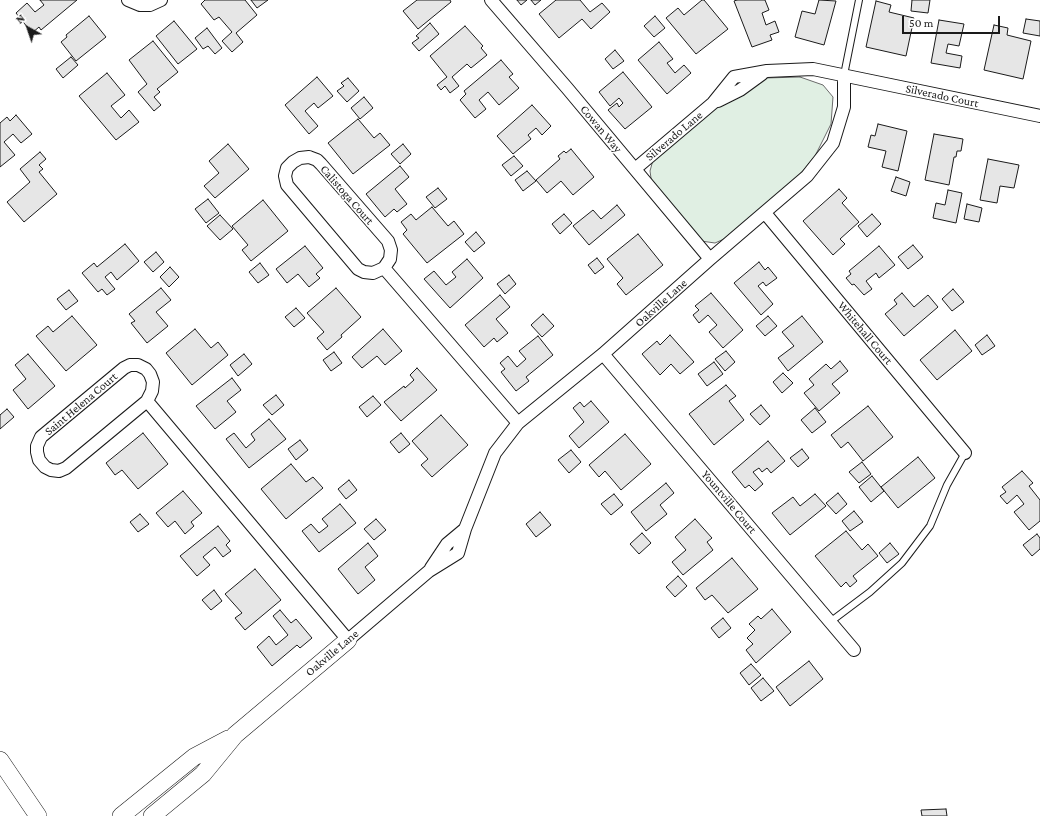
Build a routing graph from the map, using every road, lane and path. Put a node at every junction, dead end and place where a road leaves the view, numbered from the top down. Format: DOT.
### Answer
graph roads {
  1 [pos="128,0"];
  2 [pos="161,0"];
  3 [pos="492,0"];
  4 [pos="859,0"];
  5 [pos="844,75"];
  6 [pos="1040,116"];
  7 [pos="635,169"];
  8 [pos="765,214"];
  9 [pos="710,259"];
  10 [pos="384,268"];
  11 [pos="603,354"];
  12 [pos="147,401"];
  13 [pos="518,423"];
  14 [pos="965,453"];
  15 [pos="830,622"];
  16 [pos="348,640"];
  17 [pos="854,650"];
  18 [pos="235,735"];
  19 [pos="0,760"];
  20 [pos="0,779"];
  21 [pos="38,816"];
  22 [pos="121,816"];
  23 [pos="152,816"];
  1 -- 2 [label="street"];
  3 -- 7 [label="street, Cowan Way"];
  4 -- 5 [label="lane"];
  5 -- 6 [label="street, Silverado Court"];
  5 -- 7 [label="street, Silverado Lane"];
  5 -- 8 [label="street, Oakville Lane"];
  7 -- 9 [label="street, Cowan Way"];
  8 -- 9 [label="street, Oakville Lane"];
  8 -- 14 [label="street, Whitehall Court"];
  9 -- 11 [label="street, Oakville Lane"];
  10 -- 10 [label="street, Calistoga Court"];
  10 -- 13 [label="street"];
  11 -- 13 [label="street, Oakville Lane"];
  11 -- 15 [label="street, Yountville Court"];
  12 -- 12 [label="street, Saint Helena Court"];
  12 -- 16 [label="street"];
  13 -- 16 [label="street, Oakville Lane"];
  14 -- 15 [label="lane"];
  15 -- 17 [label="street, Yountville Court"];
  16 -- 18 [label="street, Oakville Lane"];
  18 -- 22 [label="street, Oakville Lane"];
  18 -- 23 [label="street, Oakville Lane"];
  19 -- 21 [label="street"];
  20 -- 21 [label="street"];
}
